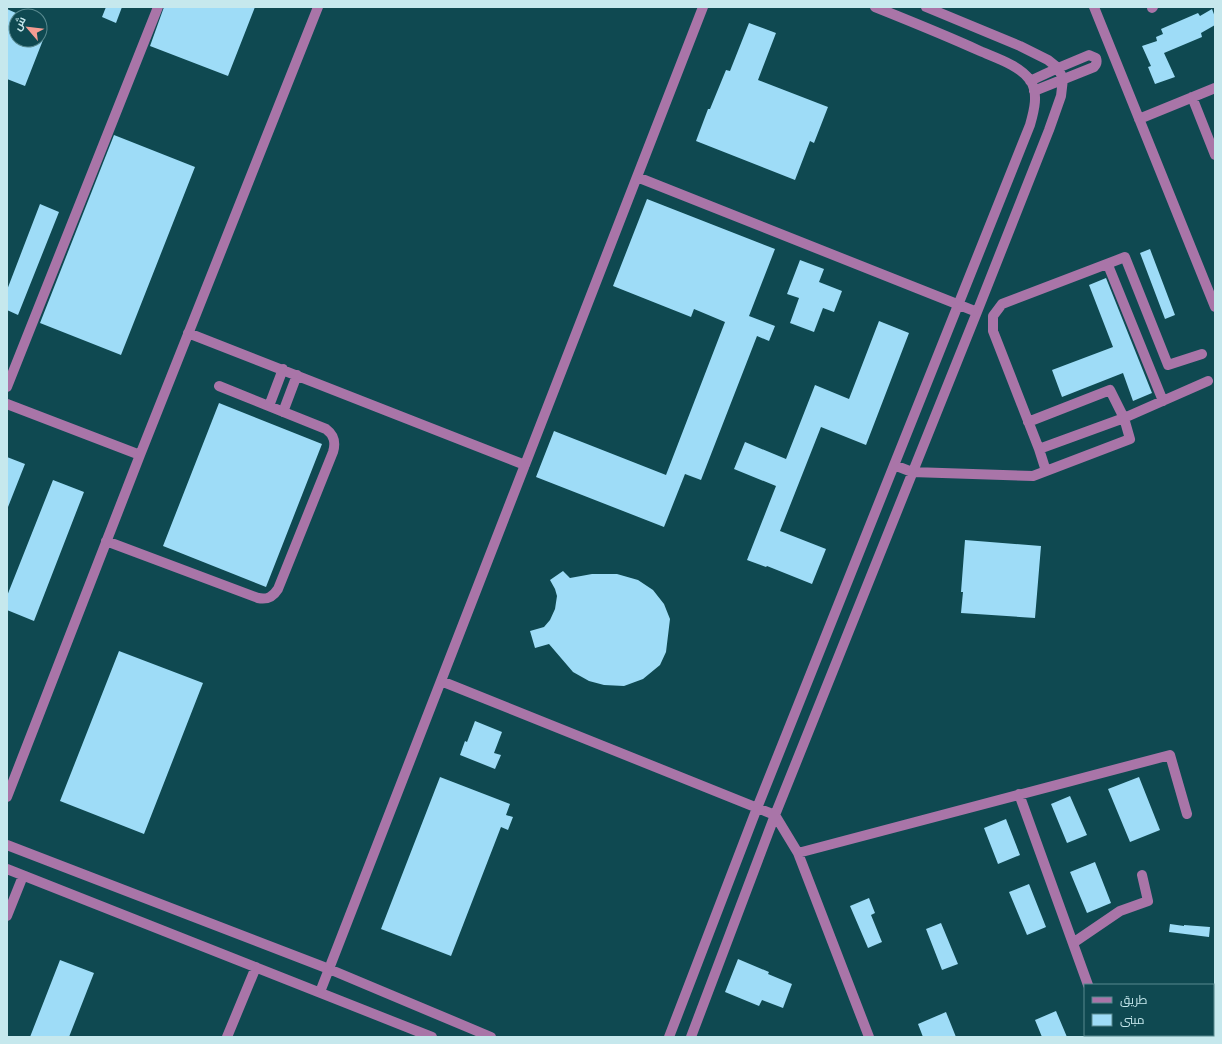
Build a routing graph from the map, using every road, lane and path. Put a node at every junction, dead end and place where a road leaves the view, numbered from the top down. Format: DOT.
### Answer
graph roads {
  1 [pos="158,7"];
  2 [pos="318,7"];
  3 [pos="703,7"];
  4 [pos="875,7"];
  5 [pos="926,7"];
  6 [pos="1094,7"];
  7 [pos="1058,68"];
  8 [pos="1063,79"];
  9 [pos="1030,81"];
  10 [pos="1215,88"];
  11 [pos="1034,91"];
  12 [pos="1192,97"];
  13 [pos="1139,119"];
  14 [pos="1215,155"];
  15 [pos="637,176"];
  16 [pos="1108,265"];
  17 [pos="1212,291"];
  18 [pos="958,305"];
  19 [pos="1215,307"];
  20 [pos="977,312"];
  21 [pos="188,333"];
  22 [pos="1202,354"];
  23 [pos="283,370"];
  24 [pos="297,376"];
  25 [pos="1208,381"];
  26 [pos="219,386"];
  27 [pos="7,387"];
  28 [pos="1163,401"];
  29 [pos="7,404"];
  30 [pos="269,406"];
  31 [pos="284,412"];
  32 [pos="1124,418"];
  33 [pos="1028,422"];
  34 [pos="1039,449"];
  35 [pos="140,455"];
  36 [pos="525,465"];
  37 [pos="894,465"];
  38 [pos="1046,471"];
  39 [pos="912,472"];
  40 [pos="106,541"];
  41 [pos="441,681"];
  42 [pos="1019,794"];
  43 [pos="7,797"];
  44 [pos="757,808"];
  45 [pos="1187,814"];
  46 [pos="774,815"];
  47 [pos="7,845"];
  48 [pos="798,853"];
  49 [pos="7,869"];
  50 [pos="1142,875"];
  51 [pos="23,876"];
  52 [pos="7,916"];
  53 [pos="1073,943"];
  54 [pos="256,967"];
  55 [pos="328,969"];
  56 [pos="1088,984"];
  57 [pos="320,992"];
  58 [pos="227,1037"];
  59 [pos="432,1037"];
  60 [pos="491,1037"];
  61 [pos="669,1037"];
  62 [pos="691,1037"];
  63 [pos="868,1037"];
  1 -- 27 [label="street"];
  2 -- 21 [label="street"];
  3 -- 15 [label="street"];
  4 -- 9 [label="street"];
  5 -- 7 [label="street"];
  6 -- 13 [label="street"];
  7 -- 8 [label="street"];
  7 -- 8 [label="street"];
  7 -- 9 [label="street"];
  8 -- 11 [label="street"];
  8 -- 20 [label="street"];
  9 -- 11 [label="street"];
  10 -- 12 [label="street"];
  11 -- 18 [label="street"];
  12 -- 13 [label="street"];
  12 -- 14 [label="street"];
  13 -- 17 [label="street"];
  15 -- 18 [label="street"];
  15 -- 36 [label="street"];
  16 -- 22 [label="street"];
  16 -- 28 [label="street"];
  16 -- 33 [label="street"];
  17 -- 19 [label="street"];
  18 -- 20 [label="street"];
  18 -- 37 [label="street"];
  20 -- 39 [label="street"];
  21 -- 23 [label="street"];
  21 -- 35 [label="street"];
  23 -- 24 [label="street"];
  23 -- 30 [label="street"];
  24 -- 31 [label="street"];
  24 -- 36 [label="street"];
  25 -- 28 [label="street"];
  26 -- 30 [label="street"];
  28 -- 32 [label="street"];
  29 -- 35 [label="street"];
  30 -- 31 [label="street"];
  31 -- 40 [label="street"];
  32 -- 33 [label="street"];
  32 -- 34 [label="street"];
  32 -- 38 [label="street"];
  33 -- 34 [label="street"];
  34 -- 38 [label="street"];
  35 -- 40 [label="street"];
  36 -- 41 [label="street"];
  37 -- 39 [label="street"];
  37 -- 44 [label="street"];
  38 -- 39 [label="street"];
  39 -- 46 [label="street"];
  40 -- 43 [label="street"];
  41 -- 44 [label="street"];
  41 -- 55 [label="street"];
  42 -- 45 [label="street"];
  42 -- 48 [label="street"];
  42 -- 53 [label="street"];
  44 -- 46 [label="street"];
  44 -- 61 [label="street"];
  46 -- 48 [label="street"];
  46 -- 62 [label="street"];
  47 -- 55 [label="street"];
  48 -- 63 [label="street"];
  49 -- 51 [label="street"];
  50 -- 53 [label="street"];
  51 -- 52 [label="street"];
  51 -- 54 [label="street"];
  53 -- 56 [label="street"];
  54 -- 57 [label="street"];
  54 -- 58 [label="street"];
  55 -- 57 [label="street"];
  55 -- 60 [label="street"];
  57 -- 59 [label="street"];
}
